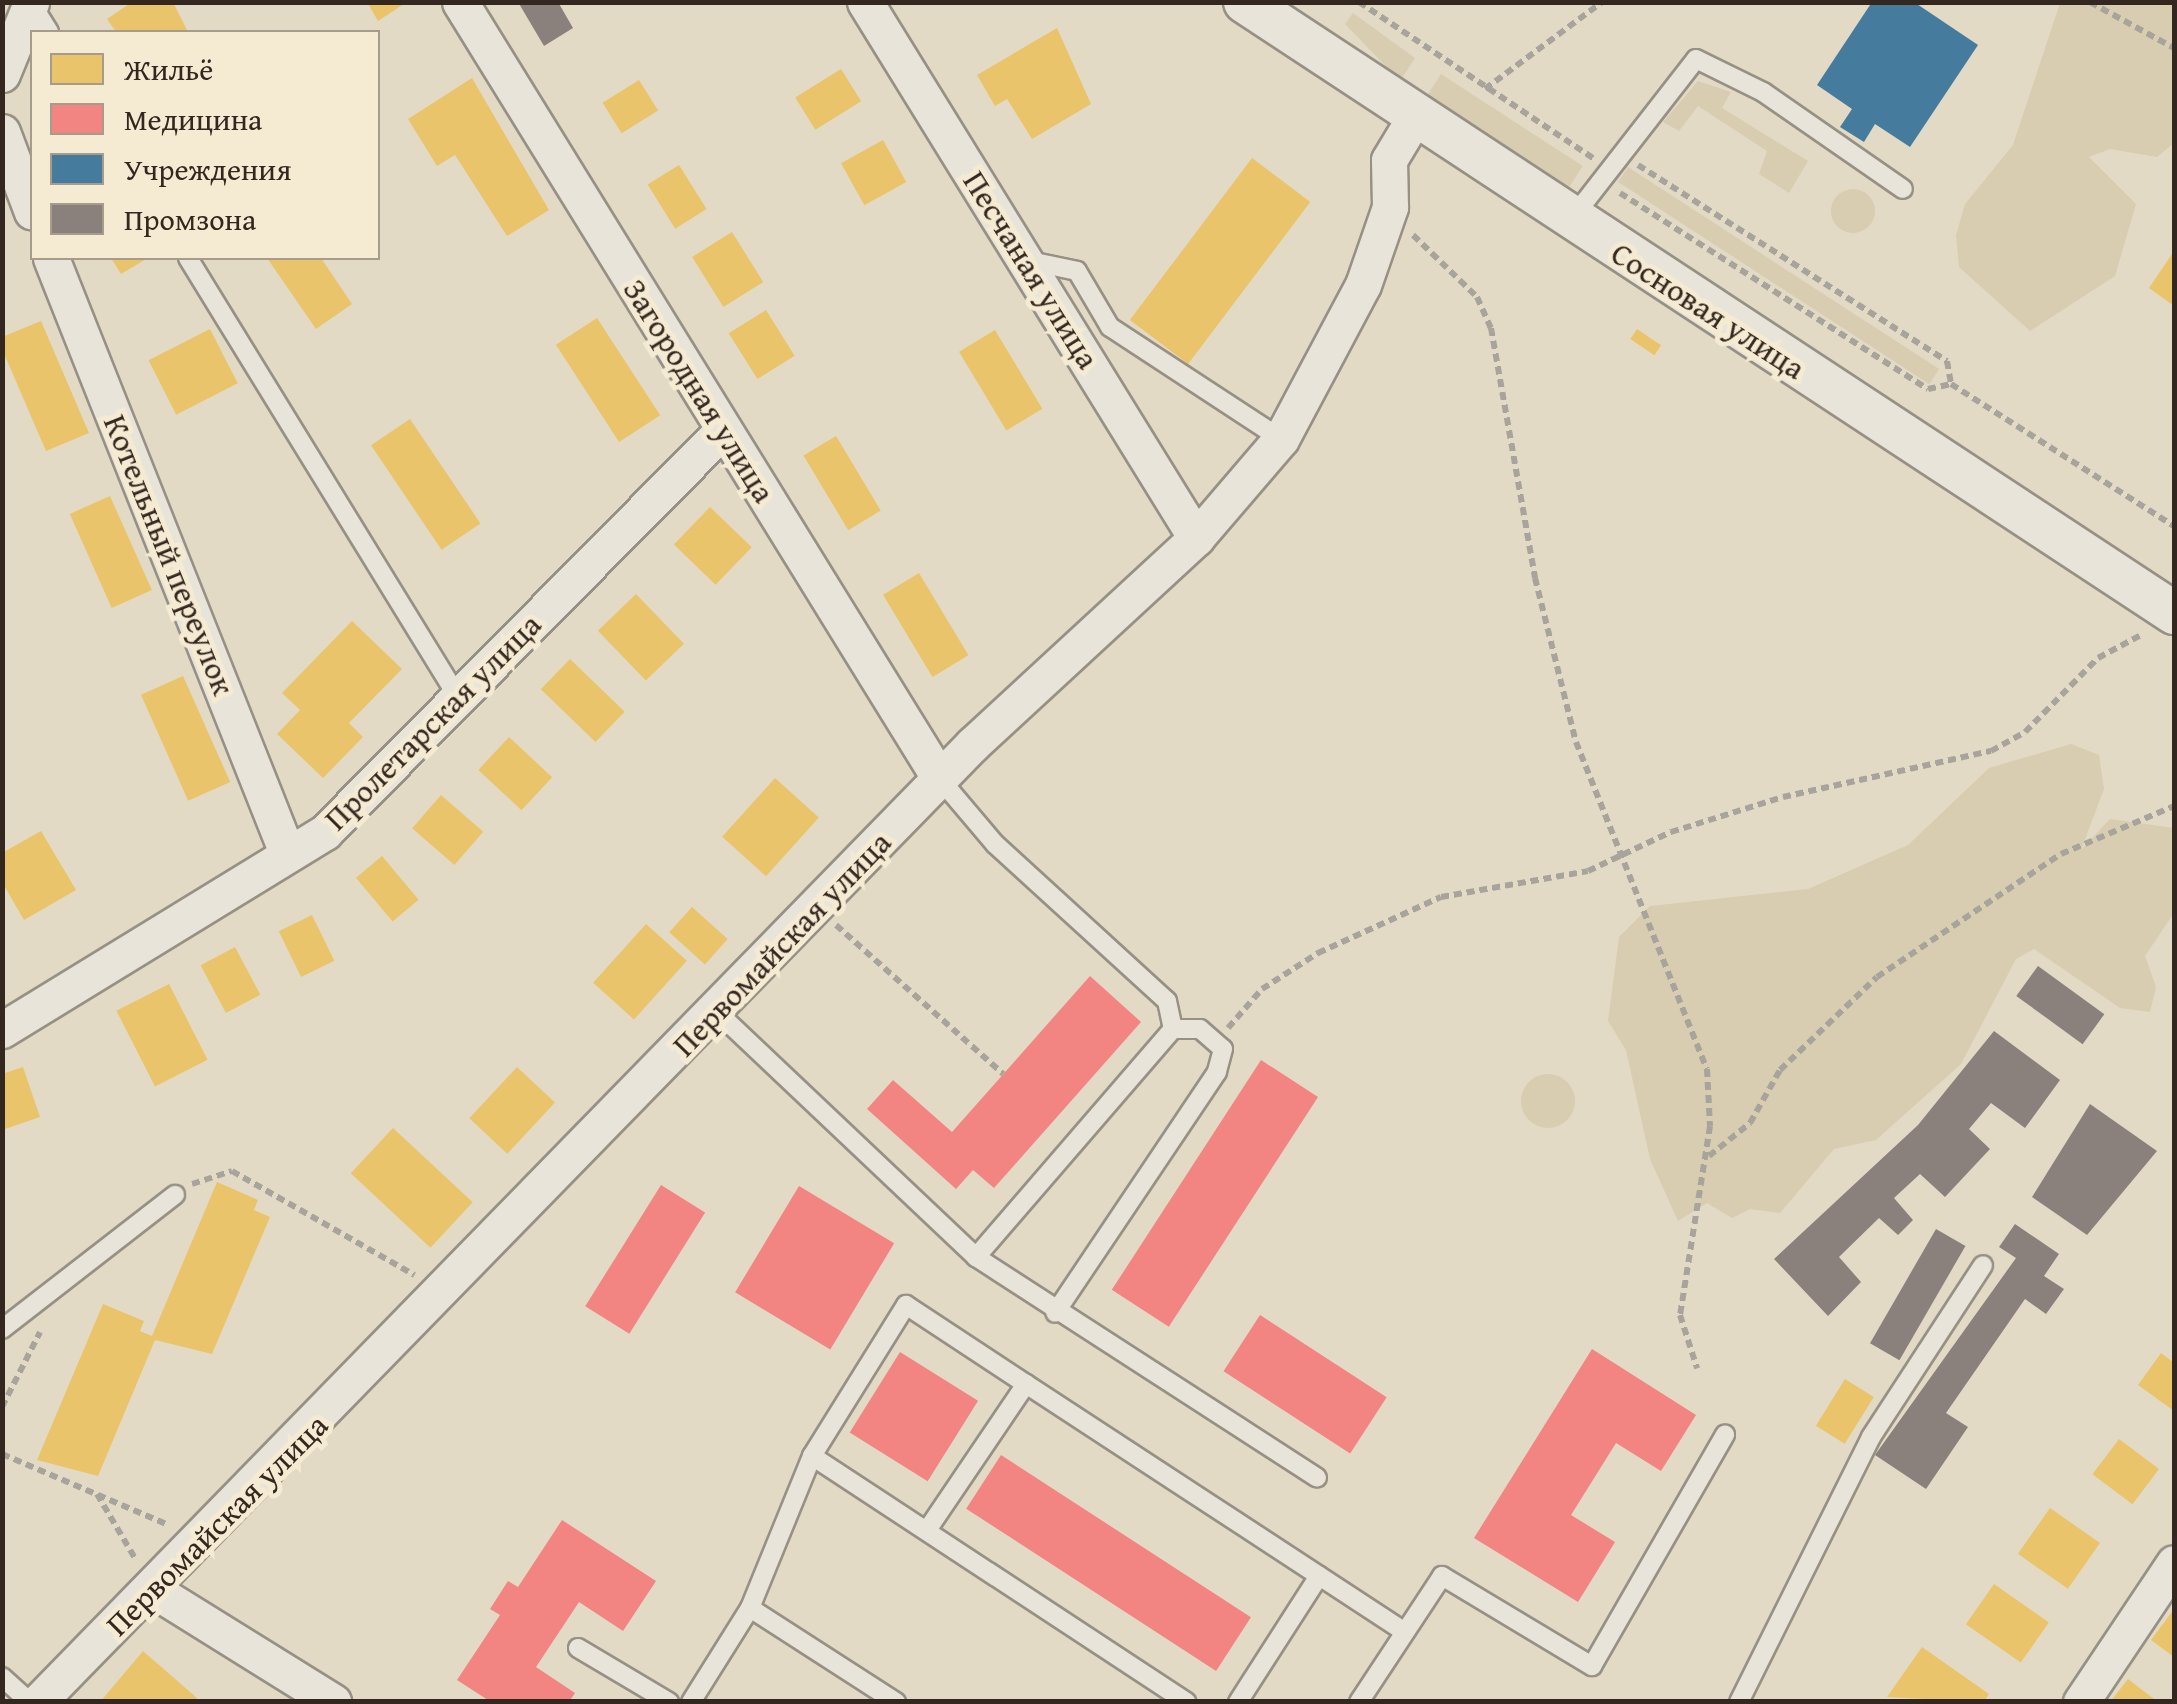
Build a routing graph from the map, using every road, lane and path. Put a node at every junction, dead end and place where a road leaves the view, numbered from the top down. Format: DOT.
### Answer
graph roads {
  1 [pos="460,2"];
  2 [pos="865,2"];
  3 [pos="1245,2"];
  4 [pos="1359,2"];
  5 [pos="1602,2"];
  6 [pos="2090,2"];
  7 [pos="32,3"];
  8 [pos="48,30"];
  9 [pos="2174,48"];
  10 [pos="2,74"];
  11 [pos="1485,90"];
  12 [pos="1413,120"];
  13 [pos="2,132"];
  14 [pos="1609,167"];
  15 [pos="1903,189"];
  16 [pos="30,207"];
  17 [pos="1390,207"];
  18 [pos="1570,222"];
  19 [pos="51,260"];
  20 [pos="189,260"];
  21 [pos="1026,260"];
  22 [pos="1951,384"];
  23 [pos="723,430"];
  24 [pos="1281,439"];
  25 [pos="2174,526"];
  26 [pos="1196,538"];
  27 [pos="2162,622"];
  28 [pos="459,699"];
  29 [pos="940,778"];
  30 [pos="2174,806"];
  31 [pos="287,853"];
  32 [pos="1621,862"];
  33 [pos="818,908"];
  34 [pos="716,1012"];
  35 [pos="1173,1028"];
  36 [pos="2,1030"];
  37 [pos="1219,1042"];
  38 [pos="1002,1074"];
  39 [pos="1706,1160"];
  40 [pos="175,1195"];
  41 [pos="976,1258"];
  42 [pos="1983,1265"];
  43 [pos="445,1292"];
  44 [pos="1055,1313"];
  45 [pos="46,1321"];
  46 [pos="2,1329"];
  47 [pos="1697,1368"];
  48 [pos="1026,1384"];
  49 [pos="2,1407"];
  50 [pos="1725,1434"];
  51 [pos="2,1454"];
  52 [pos="812,1456"];
  53 [pos="1317,1478"];
  54 [pos="96,1494"];
  55 [pos="927,1530"];
  56 [pos="204,1540"];
  57 [pos="2174,1563"];
  58 [pos="1319,1576"];
  59 [pos="155,1591"];
  60 [pos="750,1608"];
  61 [pos="1403,1631"];
  62 [pos="578,1648"];
  63 [pos="2,1677"];
  64 [pos="30,1702"];
  65 [pos="38,1702"];
  66 [pos="333,1702"];
  67 [pos="669,1702"];
  68 [pos="691,1702"];
  69 [pos="896,1702"];
  70 [pos="1186,1702"];
  71 [pos="1238,1702"];
  72 [pos="1359,1702"];
  73 [pos="1739,1702"];
  74 [pos="2081,1702"];
  1 -- 23 [label="street, Загородная улица"];
  2 -- 21 [label="street, Песчаная улица"];
  3 -- 12 [label="street, Сосновая улица"];
  4 -- 11 [label="path"];
  5 -- 11 [label="path"];
  6 -- 9 [label="path"];
  7 -- 8 [label="lane"];
  7 -- 10 [label="street"];
  11 -- 14 [label="path"];
  12 -- 17 [label="street, Первомайская улица"];
  12 -- 18 [label="street, Сосновая улица"];
  13 -- 16 [label="street"];
  14 -- 15 [label="lane"];
  14 -- 18 [label="lane"];
  14 -- 22 [label="path"];
  14 -- 22 [label="path"];
  17 -- 24 [label="street, Первомайская улица"];
  17 -- 32 [label="path"];
  18 -- 27 [label="street, Сосновая улица"];
  19 -- 31 [label="street, Котельный переулок"];
  20 -- 28 [label="lane"];
  21 -- 24 [label="lane"];
  21 -- 26 [label="street, Песчаная улица"];
  22 -- 25 [label="path"];
  23 -- 28 [label="street, Пролетарская улица"];
  23 -- 29 [label="street, Загородная улица"];
  24 -- 26 [label="street, Первомайская улица"];
  26 -- 29 [label="street, Первомайская улица"];
  27 -- 32 [label="path"];
  28 -- 31 [label="street, Пролетарская улица"];
  29 -- 33 [label="street, Первомайская улица"];
  29 -- 35 [label="lane"];
  30 -- 39 [label="path"];
  31 -- 36 [label="street, Пролетарская улица"];
  32 -- 37 [label="path"];
  32 -- 39 [label="path"];
  33 -- 34 [label="street, Первомайская улица"];
  33 -- 38 [label="path"];
  34 -- 41 [label="lane"];
  34 -- 43 [label="street, Первомайская улица"];
  35 -- 37 [label="lane"];
  35 -- 41 [label="lane"];
  37 -- 44 [label="lane"];
  39 -- 47 [label="path"];
  40 -- 43 [label="path"];
  40 -- 46 [label="lane"];
  41 -- 44 [label="lane"];
  42 -- 73 [label="lane"];
  43 -- 56 [label="street, Первомайская улица"];
  44 -- 53 [label="lane"];
  45 -- 49 [label="path"];
  48 -- 52 [label="lane"];
  48 -- 55 [label="lane"];
  48 -- 58 [label="lane"];
  50 -- 61 [label="lane"];
  51 -- 54 [label="path"];
  52 -- 55 [label="lane"];
  52 -- 60 [label="lane"];
  54 -- 56 [label="path"];
  54 -- 59 [label="path"];
  55 -- 70 [label="lane"];
  56 -- 59 [label="street, Первомайская улица"];
  57 -- 74 [label="street"];
  58 -- 61 [label="lane"];
  58 -- 71 [label="lane"];
  59 -- 65 [label="street, Первомайская улица"];
  59 -- 66 [label="street"];
  60 -- 68 [label="lane"];
  60 -- 69 [label="lane"];
  61 -- 72 [label="lane"];
  62 -- 67 [label="lane"];
  63 -- 64 [label="lane"];
}
